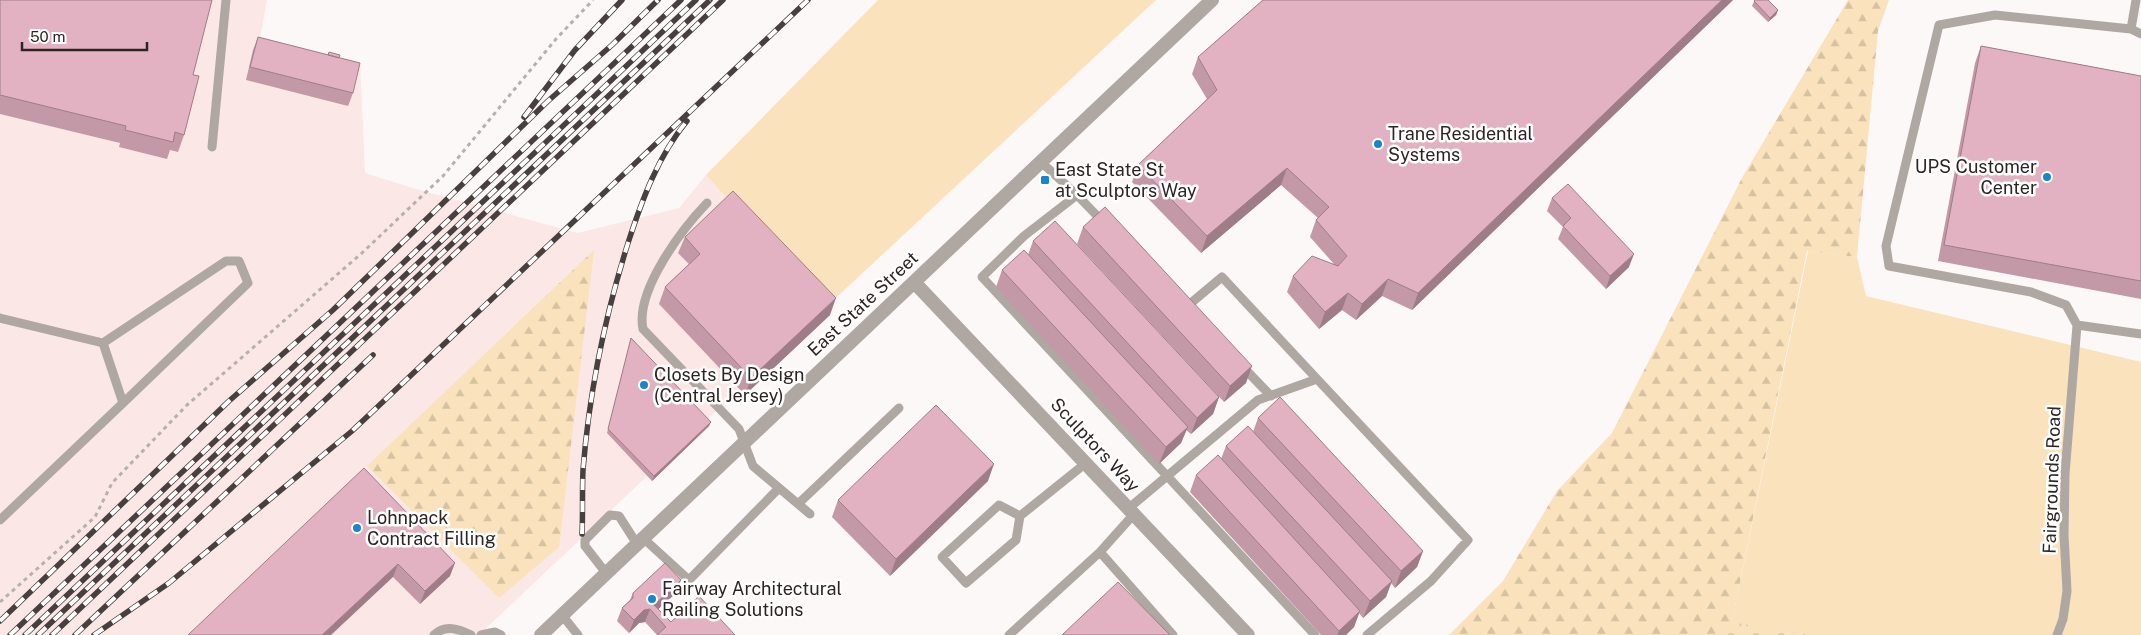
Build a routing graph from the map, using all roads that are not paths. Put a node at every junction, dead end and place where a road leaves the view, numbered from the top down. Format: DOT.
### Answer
graph roads {
  1 [pos="226,0"];
  2 [pos="1212,0"];
  3 [pos="2136,0"];
  4 [pos="2131,29"];
  5 [pos="2141,34"];
  6 [pos="212,147"];
  7 [pos="1041,162"];
  8 [pos="1077,195"];
  9 [pos="707,203"];
  10 [pos="1111,230"];
  11 [pos="914,282"];
  12 [pos="1185,308"];
  13 [pos="0,318"];
  14 [pos="2077,325"];
  15 [pos="2141,334"];
  16 [pos="103,343"];
  17 [pos="1231,355"];
  18 [pos="1317,379"];
  19 [pos="1271,396"];
  20 [pos="123,403"];
  21 [pos="898,408"];
  22 [pos="744,442"];
  23 [pos="1086,463"];
  24 [pos="1166,477"];
  25 [pos="779,488"];
  26 [pos="798,504"];
  27 [pos="1131,511"];
  28 [pos="810,514"];
  29 [pos="1020,516"];
  30 [pos="0,520"];
  31 [pos="640,541"];
  32 [pos="1100,552"];
  33 [pos="606,573"];
  34 [pos="562,615"];
  35 [pos="434,635"];
  36 [pos="471,635"];
  37 [pos="481,635"];
  38 [pos="501,635"];
  39 [pos="540,635"];
  40 [pos="578,635"];
  41 [pos="1009,635"];
  42 [pos="1173,635"];
  43 [pos="1248,635"];
  44 [pos="1315,635"];
  45 [pos="1367,635"];
  46 [pos="2057,635"];
  1 -- 6 [label="lane"];
  2 -- 7 [label="street, East State Street"];
  3 -- 4 [label="lane"];
  4 -- 5 [label="lane"];
  4 -- 14 [label="lane"];
  7 -- 8 [label="lane"];
  7 -- 11 [label="street, East State Street"];
  8 -- 10 [label="lane"];
  8 -- 24 [label="lane"];
  9 -- 22 [label="lane"];
  11 -- 22 [label="street, East State Street"];
  11 -- 23 [label="street, Sculptors Way"];
  12 -- 18 [label="lane"];
  13 -- 16 [label="lane"];
  14 -- 15 [label="lane"];
  14 -- 46 [label="lane, Fairgrounds Road"];
  16 -- 20 [label="lane"];
  16 -- 20 [label="lane"];
  17 -- 19 [label="lane"];
  18 -- 19 [label="lane"];
  18 -- 45 [label="lane"];
  19 -- 24 [label="lane"];
  20 -- 30 [label="lane"];
  21 -- 26 [label="lane"];
  22 -- 25 [label="lane"];
  22 -- 31 [label="street, East State Street"];
  23 -- 27 [label="street, Sculptors Way"];
  23 -- 29 [label="lane"];
  24 -- 27 [label="lane"];
  24 -- 44 [label="lane"];
  25 -- 26 [label="lane"];
  25 -- 31 [label="lane"];
  26 -- 28 [label="lane"];
  27 -- 32 [label="lane"];
  27 -- 43 [label="street, Sculptors Way"];
  29 -- 29 [label="lane"];
  31 -- 33 [label="street, East State Street"];
  31 -- 33 [label="lane"];
  32 -- 41 [label="lane"];
  32 -- 42 [label="lane"];
  33 -- 34 [label="street, East State Street"];
  34 -- 39 [label="street, East State Street"];
  34 -- 40 [label="lane"];
  35 -- 36 [label="lane"];
  37 -- 38 [label="lane"];
}
